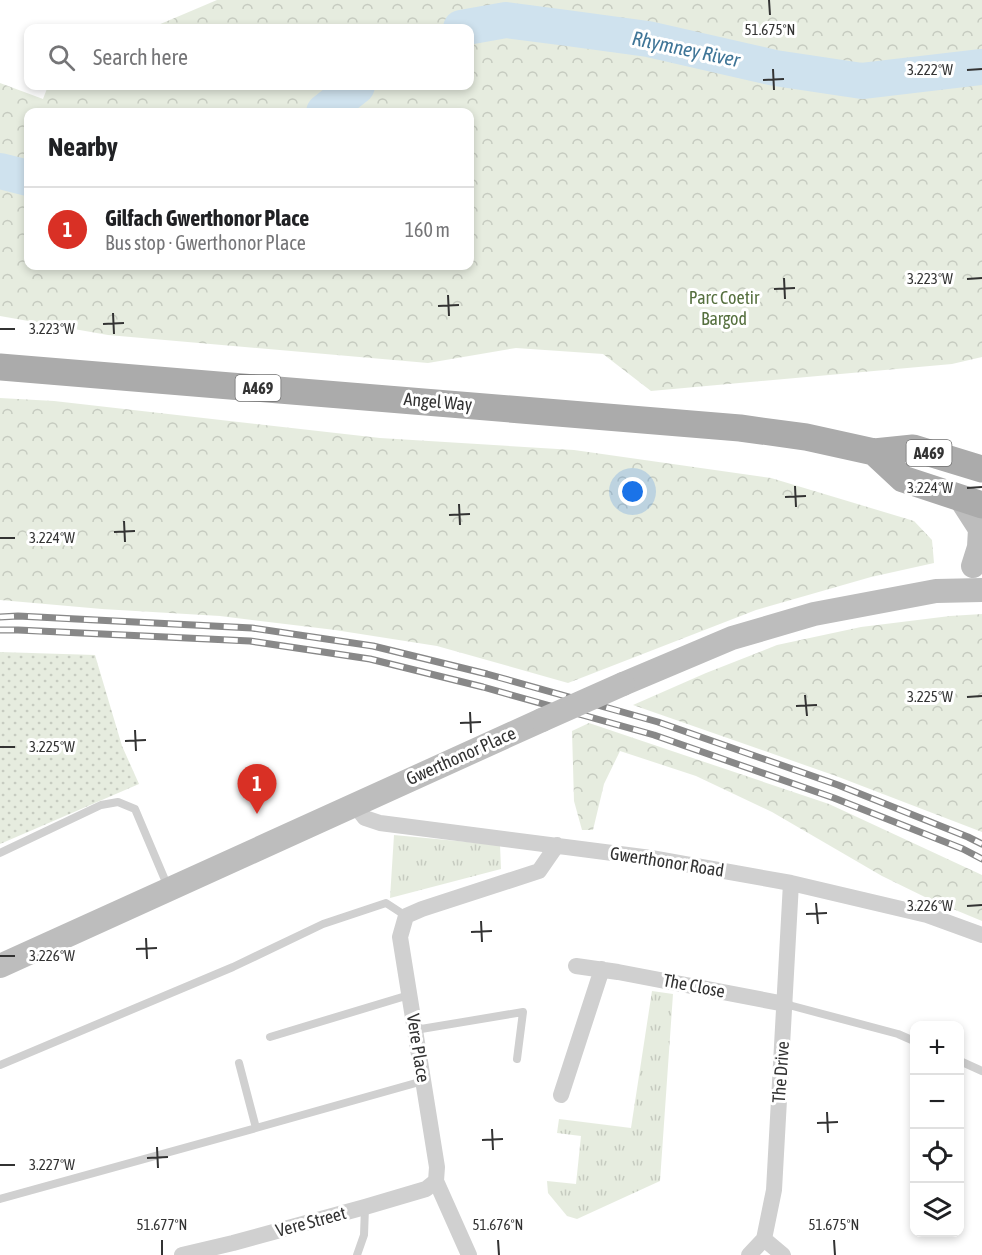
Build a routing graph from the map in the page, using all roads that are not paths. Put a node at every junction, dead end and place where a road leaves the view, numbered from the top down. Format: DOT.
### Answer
graph roads {
  1 [pos="0,367"];
  2 [pos="874,452"];
  3 [pos="982,469"];
  4 [pos="971,501"];
  5 [pos="978,565"];
  6 [pos="982,590"];
  7 [pos="936,591"];
  8 [pos="354,804"];
  9 [pos="557,845"];
  10 [pos="0,853"];
  11 [pos="791,883"];
  12 [pos="170,891"];
  13 [pos="406,916"];
  14 [pos="982,935"];
  15 [pos="0,966"];
  16 [pos="576,966"];
  17 [pos="602,969"];
  18 [pos="409,995"];
  19 [pos="785,1004"];
  20 [pos="415,1030"];
  21 [pos="270,1037"];
  22 [pos="910,1039"];
  23 [pos="517,1059"];
  24 [pos="239,1063"];
  25 [pos="964,1063"];
  26 [pos="0,1065"];
  27 [pos="982,1071"];
  28 [pos="423,1081"];
  29 [pos="561,1095"];
  30 [pos="256,1128"];
  31 [pos="436,1181"];
  32 [pos="0,1199"];
  33 [pos="365,1207"];
  34 [pos="764,1239"];
  35 [pos="232,1249"];
  36 [pos="182,1255"];
  37 [pos="357,1255"];
  38 [pos="470,1255"];
  39 [pos="748,1255"];
  40 [pos="783,1255"];
  1 -- 2 [label="main road, Angel Way / A469"];
  2 -- 3 [label="main road, Angel Way / A469"];
  2 -- 4 [label="main road, Angel Way / A469"];
  4 -- 5 [label="street, Gwerthonor Place"];
  5 -- 7 [label="street, Gwerthonor Place"];
  6 -- 7 [label="street, Gwerthonor Place"];
  7 -- 8 [label="street, Gwerthonor Place, bridge"];
  8 -- 9 [label="street, Gwerthonor Road"];
  8 -- 12 [label="street, Gwerthonor Place"];
  9 -- 11 [label="street, Gwerthonor Road"];
  9 -- 13 [label="street"];
  10 -- 12 [label="lane"];
  11 -- 14 [label="street, Gwerthonor Road"];
  11 -- 19 [label="street, The Drive"];
  12 -- 15 [label="street, Gwerthonor Place"];
  13 -- 18 [label="street, Vere Place"];
  13 -- 26 [label="lane"];
  16 -- 17 [label="street, The Close"];
  17 -- 19 [label="street, The Close"];
  17 -- 29 [label="street"];
  18 -- 20 [label="street, Vere Place"];
  18 -- 21 [label="lane"];
  19 -- 22 [label="lane"];
  19 -- 34 [label="street, The Drive"];
  20 -- 23 [label="lane"];
  20 -- 28 [label="street, Vere Place"];
  24 -- 30 [label="lane"];
  25 -- 27 [label="lane"];
  28 -- 30 [label="lane"];
  28 -- 31 [label="street, Vere Place"];
  30 -- 32 [label="lane"];
  31 -- 33 [label="street, Vere Street"];
  31 -- 38 [label="street"];
  33 -- 35 [label="street, Vere Street"];
  33 -- 37 [label="lane"];
  34 -- 39 [label="street"];
  34 -- 40 [label="street"];
  35 -- 36 [label="street, Vere Street"];
}
